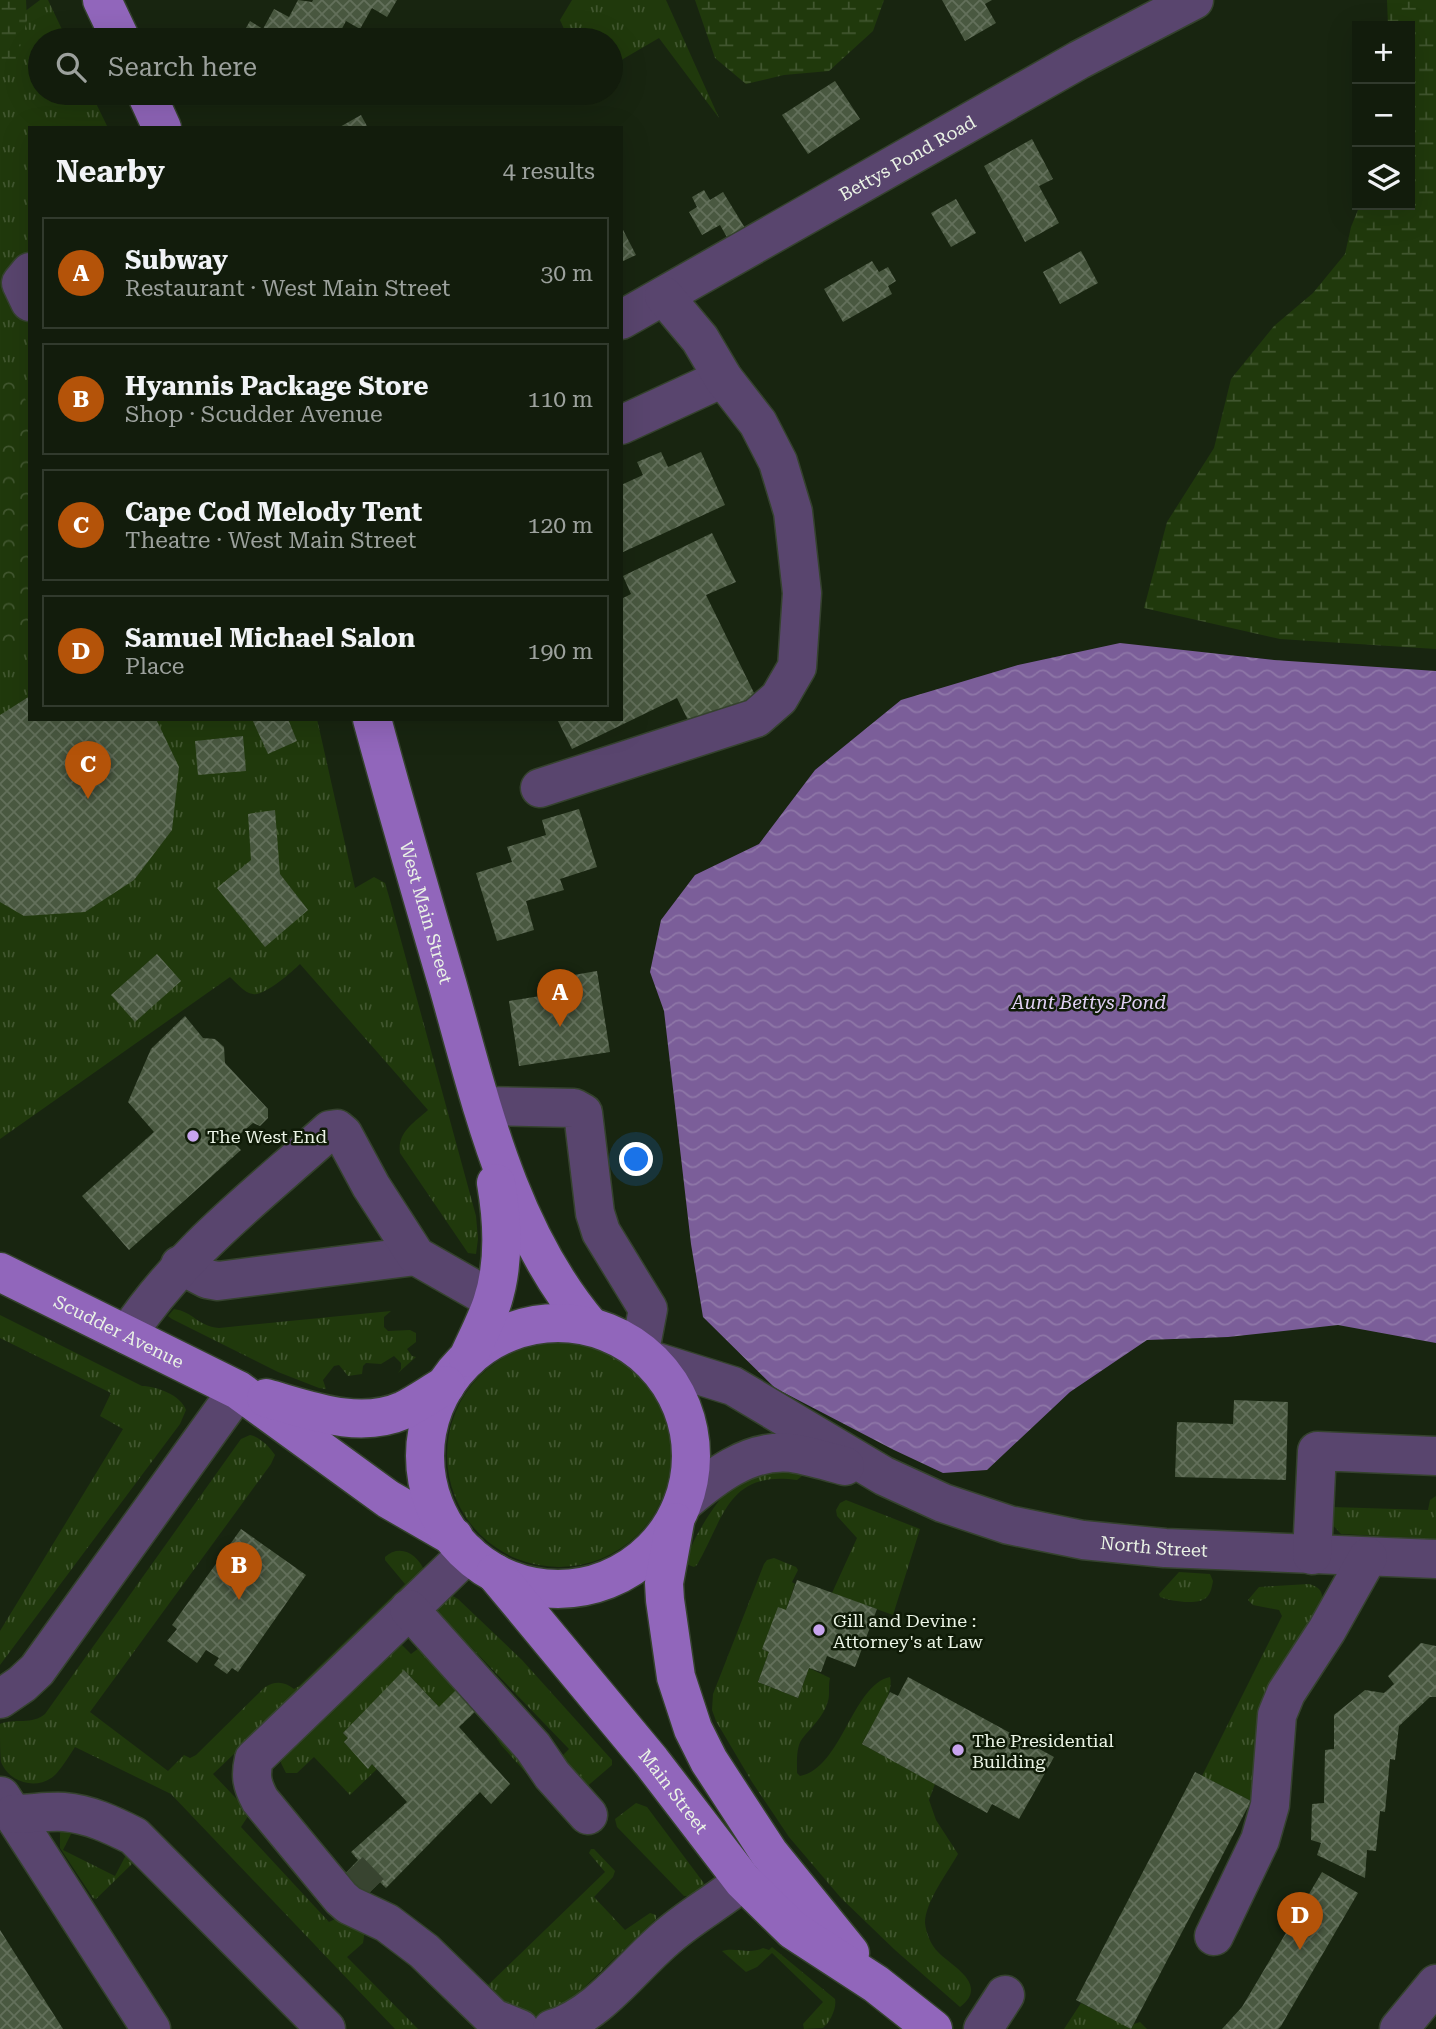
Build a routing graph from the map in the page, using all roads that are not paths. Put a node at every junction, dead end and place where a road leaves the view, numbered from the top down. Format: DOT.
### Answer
graph roads {
  1 [pos="102,0"];
  2 [pos="1194,0"];
  3 [pos="115,28"];
  4 [pos="664,296"];
  5 [pos="623,319"];
  6 [pos="723,378"];
  7 [pos="623,424"];
  8 [pos="373,721"];
  9 [pos="540,788"];
  10 [pos="482,1106"];
  11 [pos="416,1256"];
  12 [pos="180,1265"];
  13 [pos="0,1272"];
  14 [pos="494,1300"];
  15 [pos="590,1326"];
  16 [pos="127,1335"];
  17 [pos="645,1356"];
  18 [pos="457,1371"];
  19 [pos="238,1390"];
  20 [pos="1436,1456"];
  21 [pos="884,1476"];
  22 [pos="679,1512"];
  23 [pos="472,1554"];
  24 [pos="1312,1555"];
  25 [pos="1368,1557"];
  26 [pos="1436,1559"];
  27 [pos="409,1609"];
  28 [pos="4,1697"];
  29 [pos="263,1750"];
  30 [pos="7,1805"];
  31 [pos="588,1815"];
  32 [pos="743,1881"];
  33 [pos="1214,1936"];
  34 [pos="424,1951"];
  35 [pos="876,1984"];
  36 [pos="1436,1984"];
  37 [pos="1005,1995"];
  38 [pos="151,2029"];
  39 [pos="326,2029"];
  40 [pos="520,2029"];
  41 [pos="552,2029"];
  42 [pos="933,2029"];
  43 [pos="984,2029"];
  44 [pos="1399,2029"];
  1 -- 3 [label="main road"];
  2 -- 4 [label="street, Bettys Pond Road"];
  4 -- 5 [label="street, Bettys Pond Road"];
  4 -- 6 [label="street"];
  6 -- 7 [label="street"];
  6 -- 9 [label="street"];
  8 -- 10 [label="main road, West Main Street"];
  10 -- 14 [label="main road, West Main Street"];
  10 -- 15 [label="main road, West Main Street"];
  10 -- 17 [label="street"];
  11 -- 12 [label="street"];
  11 -- 12 [label="street"];
  11 -- 14 [label="street"];
  12 -- 16 [label="street"];
  13 -- 16 [label="main road, Scudder Avenue"];
  14 -- 18 [label="main road, West Main Street"];
  15 -- 17 [label="main road"];
  15 -- 18 [label="main road, Scudder Avenue"];
  16 -- 19 [label="main road, Scudder Avenue"];
  17 -- 21 [label="street, North Street"];
  17 -- 22 [label="main road, Main Street"];
  18 -- 19 [label="main road, Scudder Avenue"];
  18 -- 23 [label="main road, West Main Street"];
  19 -- 23 [label="main road, Scudder Avenue"];
  19 -- 28 [label="street"];
  20 -- 24 [label="street"];
  21 -- 22 [label="street, North Street"];
  21 -- 24 [label="street, North Street"];
  22 -- 23 [label="main road"];
  22 -- 35 [label="main road, Main Street"];
  23 -- 27 [label="street"];
  23 -- 32 [label="main road, Main Street"];
  24 -- 25 [label="street, North Street"];
  25 -- 26 [label="street, North Street"];
  25 -- 33 [label="street"];
  27 -- 29 [label="street"];
  27 -- 31 [label="street"];
  29 -- 34 [label="street"];
  29 -- 34 [label="street"];
  30 -- 38 [label="street"];
  30 -- 39 [label="street"];
  32 -- 35 [label="main road, Main Street"];
  32 -- 41 [label="street"];
  34 -- 40 [label="street"];
  35 -- 42 [label="main road, Main Street"];
  36 -- 44 [label="street"];
  37 -- 43 [label="street"];
}
